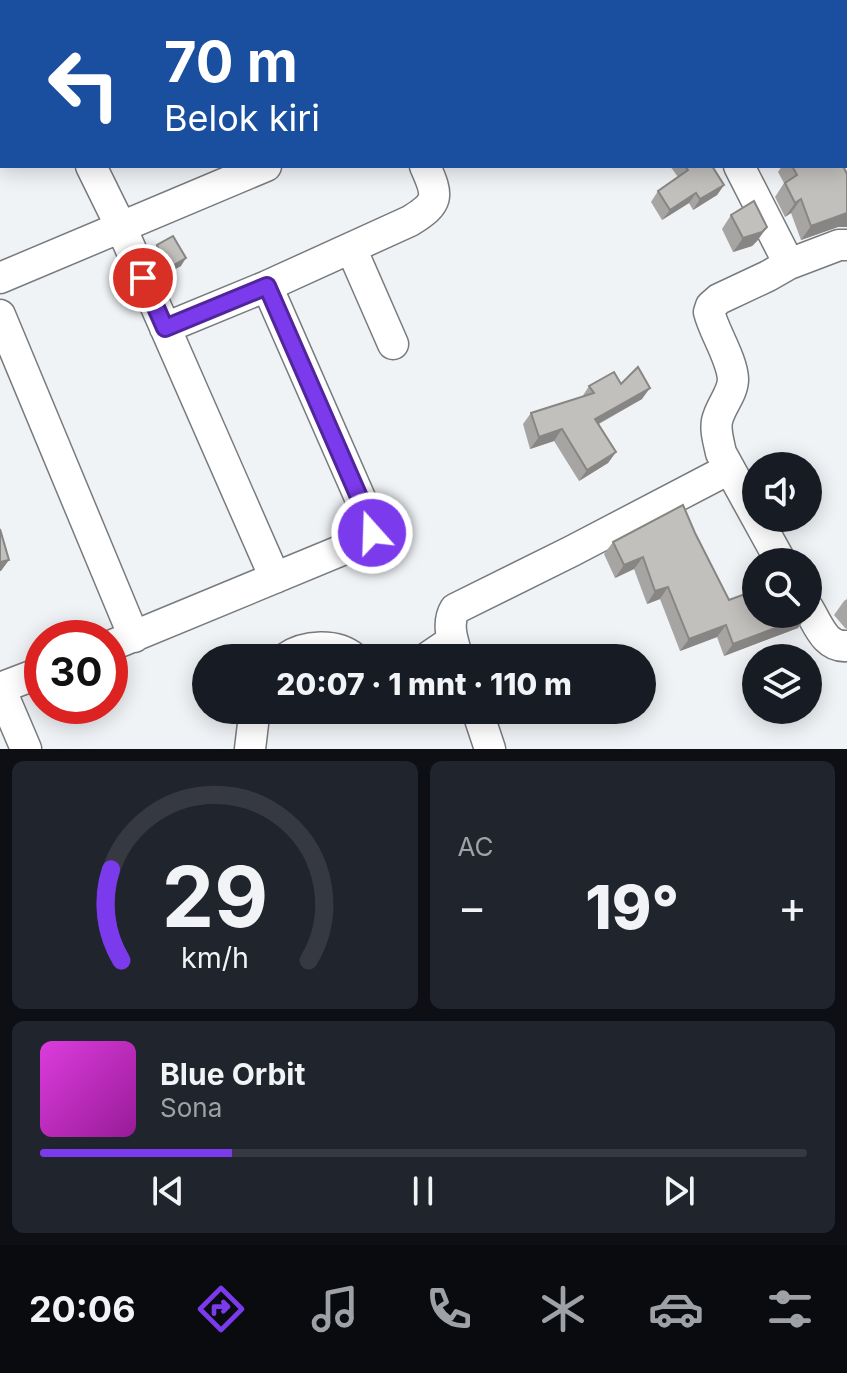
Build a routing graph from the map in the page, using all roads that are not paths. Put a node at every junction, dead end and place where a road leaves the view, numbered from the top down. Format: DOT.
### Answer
graph roads {
  1 [pos="92,168"];
  2 [pos="256,168"];
  3 [pos="426,168"];
  4 [pos="740,168"];
  5 [pos="216,176"];
  6 [pos="121,227"];
  7 [pos="847,245"];
  8 [pos="351,248"];
  9 [pos="789,264"];
  10 [pos="0,278"];
  11 [pos="267,286"];
  12 [pos="0,315"];
  13 [pos="165,328"];
  14 [pos="393,344"];
  15 [pos="729,469"];
  16 [pos="773,548"];
  17 [pos="275,578"];
  18 [pos="114,620"];
  19 [pos="820,628"];
  20 [pos="128,639"];
  21 [pos="454,644"];
  22 [pos="847,646"];
  23 [pos="24,679"];
  24 [pos="0,688"];
  25 [pos="253,724"];
  26 [pos="482,724"];
  27 [pos="26,749"];
  28 [pos="250,749"];
  29 [pos="490,749"];
  1 -- 6 [label="street"];
  2 -- 5 [label="street"];
  3 -- 8 [label="street"];
  4 -- 9 [label="street"];
  5 -- 6 [label="street"];
  6 -- 10 [label="street"];
  6 -- 13 [label="street"];
  7 -- 9 [label="street"];
  8 -- 11 [label="street"];
  8 -- 14 [label="street"];
  9 -- 15 [label="street"];
  11 -- 13 [label="street"];
  11 -- 17 [label="street"];
  12 -- 18 [label="street"];
  13 -- 17 [label="street"];
  15 -- 16 [label="street"];
  15 -- 21 [label="street"];
  17 -- 20 [label="street"];
  19 -- 22 [label="street"];
  23 -- 24 [label="street"];
  24 -- 27 [label="street"];
  25 -- 28 [label="street"];
  26 -- 29 [label="street"];
}
